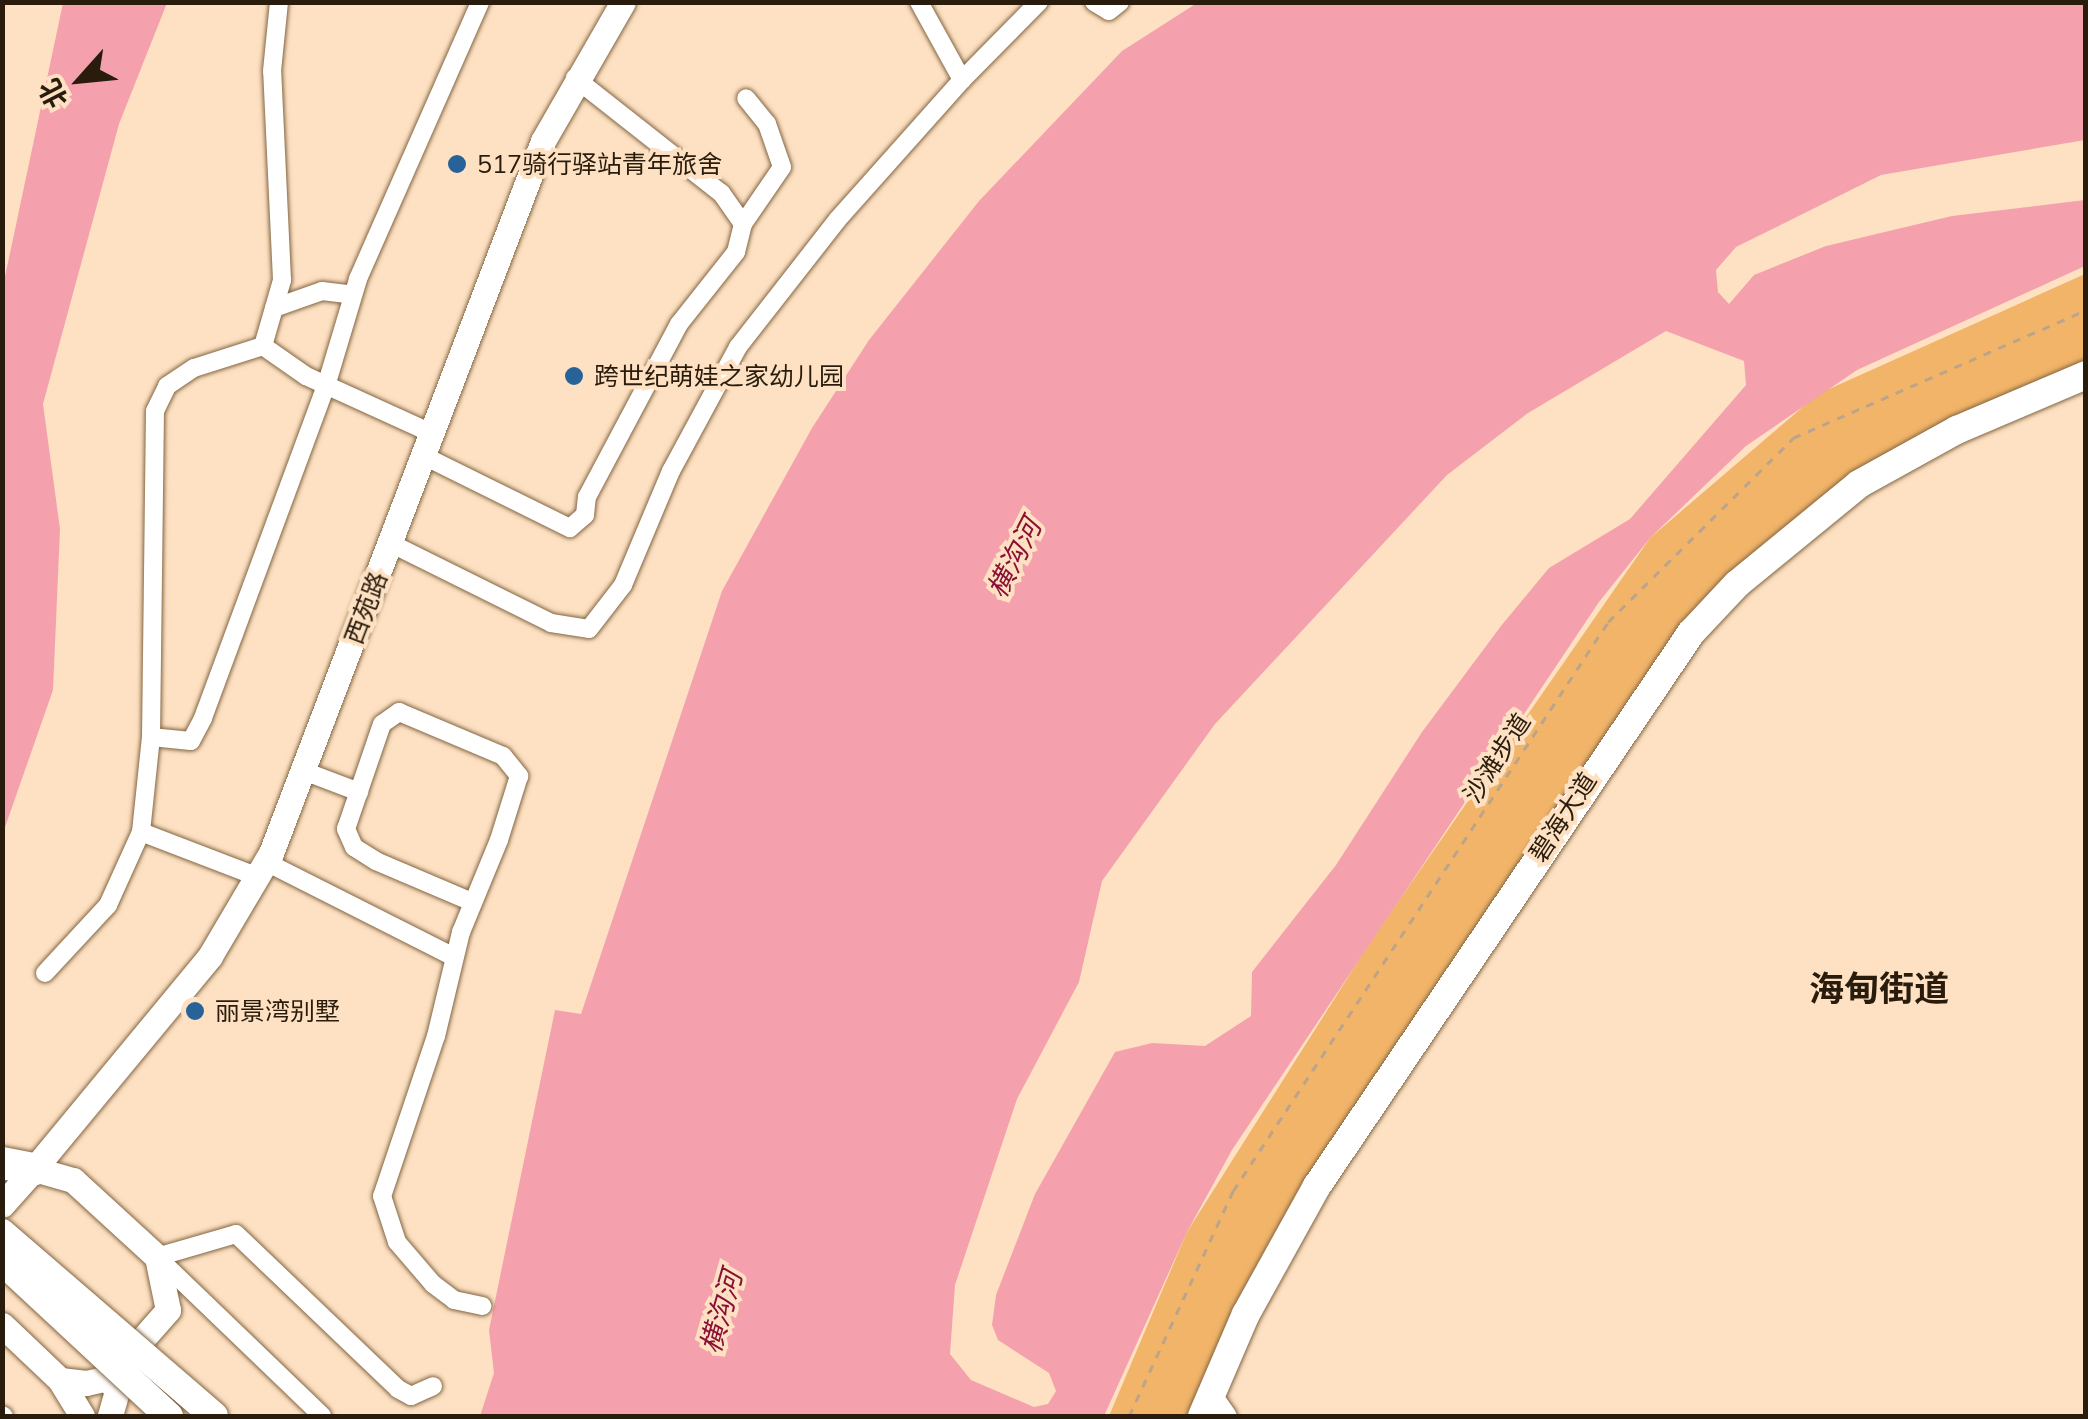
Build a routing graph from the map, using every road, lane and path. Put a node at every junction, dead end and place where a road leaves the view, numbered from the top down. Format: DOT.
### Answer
graph roads {
  1 [pos="279,2"];
  2 [pos="480,2"];
  3 [pos="623,2"];
  4 [pos="919,2"];
  5 [pos="1040,2"];
  6 [pos="1094,2"];
  7 [pos="1120,2"];
  8 [pos="575,78"];
  9 [pos="962,80"];
  10 [pos="746,98"];
  11 [pos="743,224"];
  12 [pos="353,295"];
  13 [pos="274,308"];
  14 [pos="2086,310"];
  15 [pos="263,346"];
  16 [pos="2086,375"];
  17 [pos="2086,384"];
  18 [pos="326,386"];
  19 [pos="426,444"];
  20 [pos="390,543"];
  21 [pos="151,737"];
  22 [pos="304,771"];
  23 [pos="359,792"];
  24 [pos="141,832"];
  25 [pos="262,869"];
  26 [pos="472,902"];
  27 [pos="454,957"];
  28 [pos="45,973"];
  29 [pos="18,1166"];
  30 [pos="2,1205"];
  31 [pos="2,1233"];
  32 [pos="157,1257"];
  33 [pos="2,1260"];
  34 [pos="482,1306"];
  35 [pos="2,1325"];
  36 [pos="108,1378"];
  37 [pos="60,1380"];
  38 [pos="433,1386"];
  39 [pos="1214,1409"];
  40 [pos="82,1416"];
  41 [pos="110,1416"];
  42 [pos="168,1416"];
  43 [pos="214,1416"];
  44 [pos="322,1416"];
  45 [pos="1128,1416"];
  1 -- 13 [label="street"];
  2 -- 12 [label="street"];
  3 -- 8 [label="main road, 西苑路"];
  4 -- 9 [label="street"];
  5 -- 9 [label="street"];
  6 -- 7 [label="street"];
  8 -- 11 [label="street"];
  8 -- 19 [label="main road, 西苑路"];
  9 -- 20 [label="street"];
  10 -- 11 [label="street"];
  11 -- 19 [label="street"];
  12 -- 13 [label="street"];
  12 -- 18 [label="street"];
  13 -- 15 [label="street"];
  14 -- 45 [label="path, 沙滩步道"];
  15 -- 18 [label="street"];
  15 -- 21 [label="street"];
  16 -- 39 [label="main road, 碧海大道"];
  17 -- 39 [label="main road, 碧海大道"];
  18 -- 19 [label="street"];
  18 -- 21 [label="street"];
  19 -- 20 [label="main road, 西苑路"];
  20 -- 22 [label="main road, 西苑路"];
  21 -- 24 [label="street"];
  22 -- 23 [label="street"];
  22 -- 25 [label="main road, 西苑路"];
  23 -- 26 [label="street"];
  23 -- 26 [label="street"];
  24 -- 25 [label="street"];
  24 -- 28 [label="street"];
  25 -- 27 [label="street"];
  25 -- 29 [label="main road, 西苑路"];
  26 -- 27 [label="street"];
  27 -- 34 [label="street"];
  29 -- 30 [label="main road, 西苑路"];
  29 -- 32 [label="main road"];
  31 -- 43 [label="main road, bridge"];
  32 -- 36 [label="main road"];
  32 -- 38 [label="street"];
  32 -- 44 [label="street"];
  33 -- 42 [label="main road, bridge"];
  35 -- 37 [label="main road"];
  36 -- 37 [label="main road"];
  36 -- 41 [label="main road"];
  37 -- 40 [label="main road"];
}
